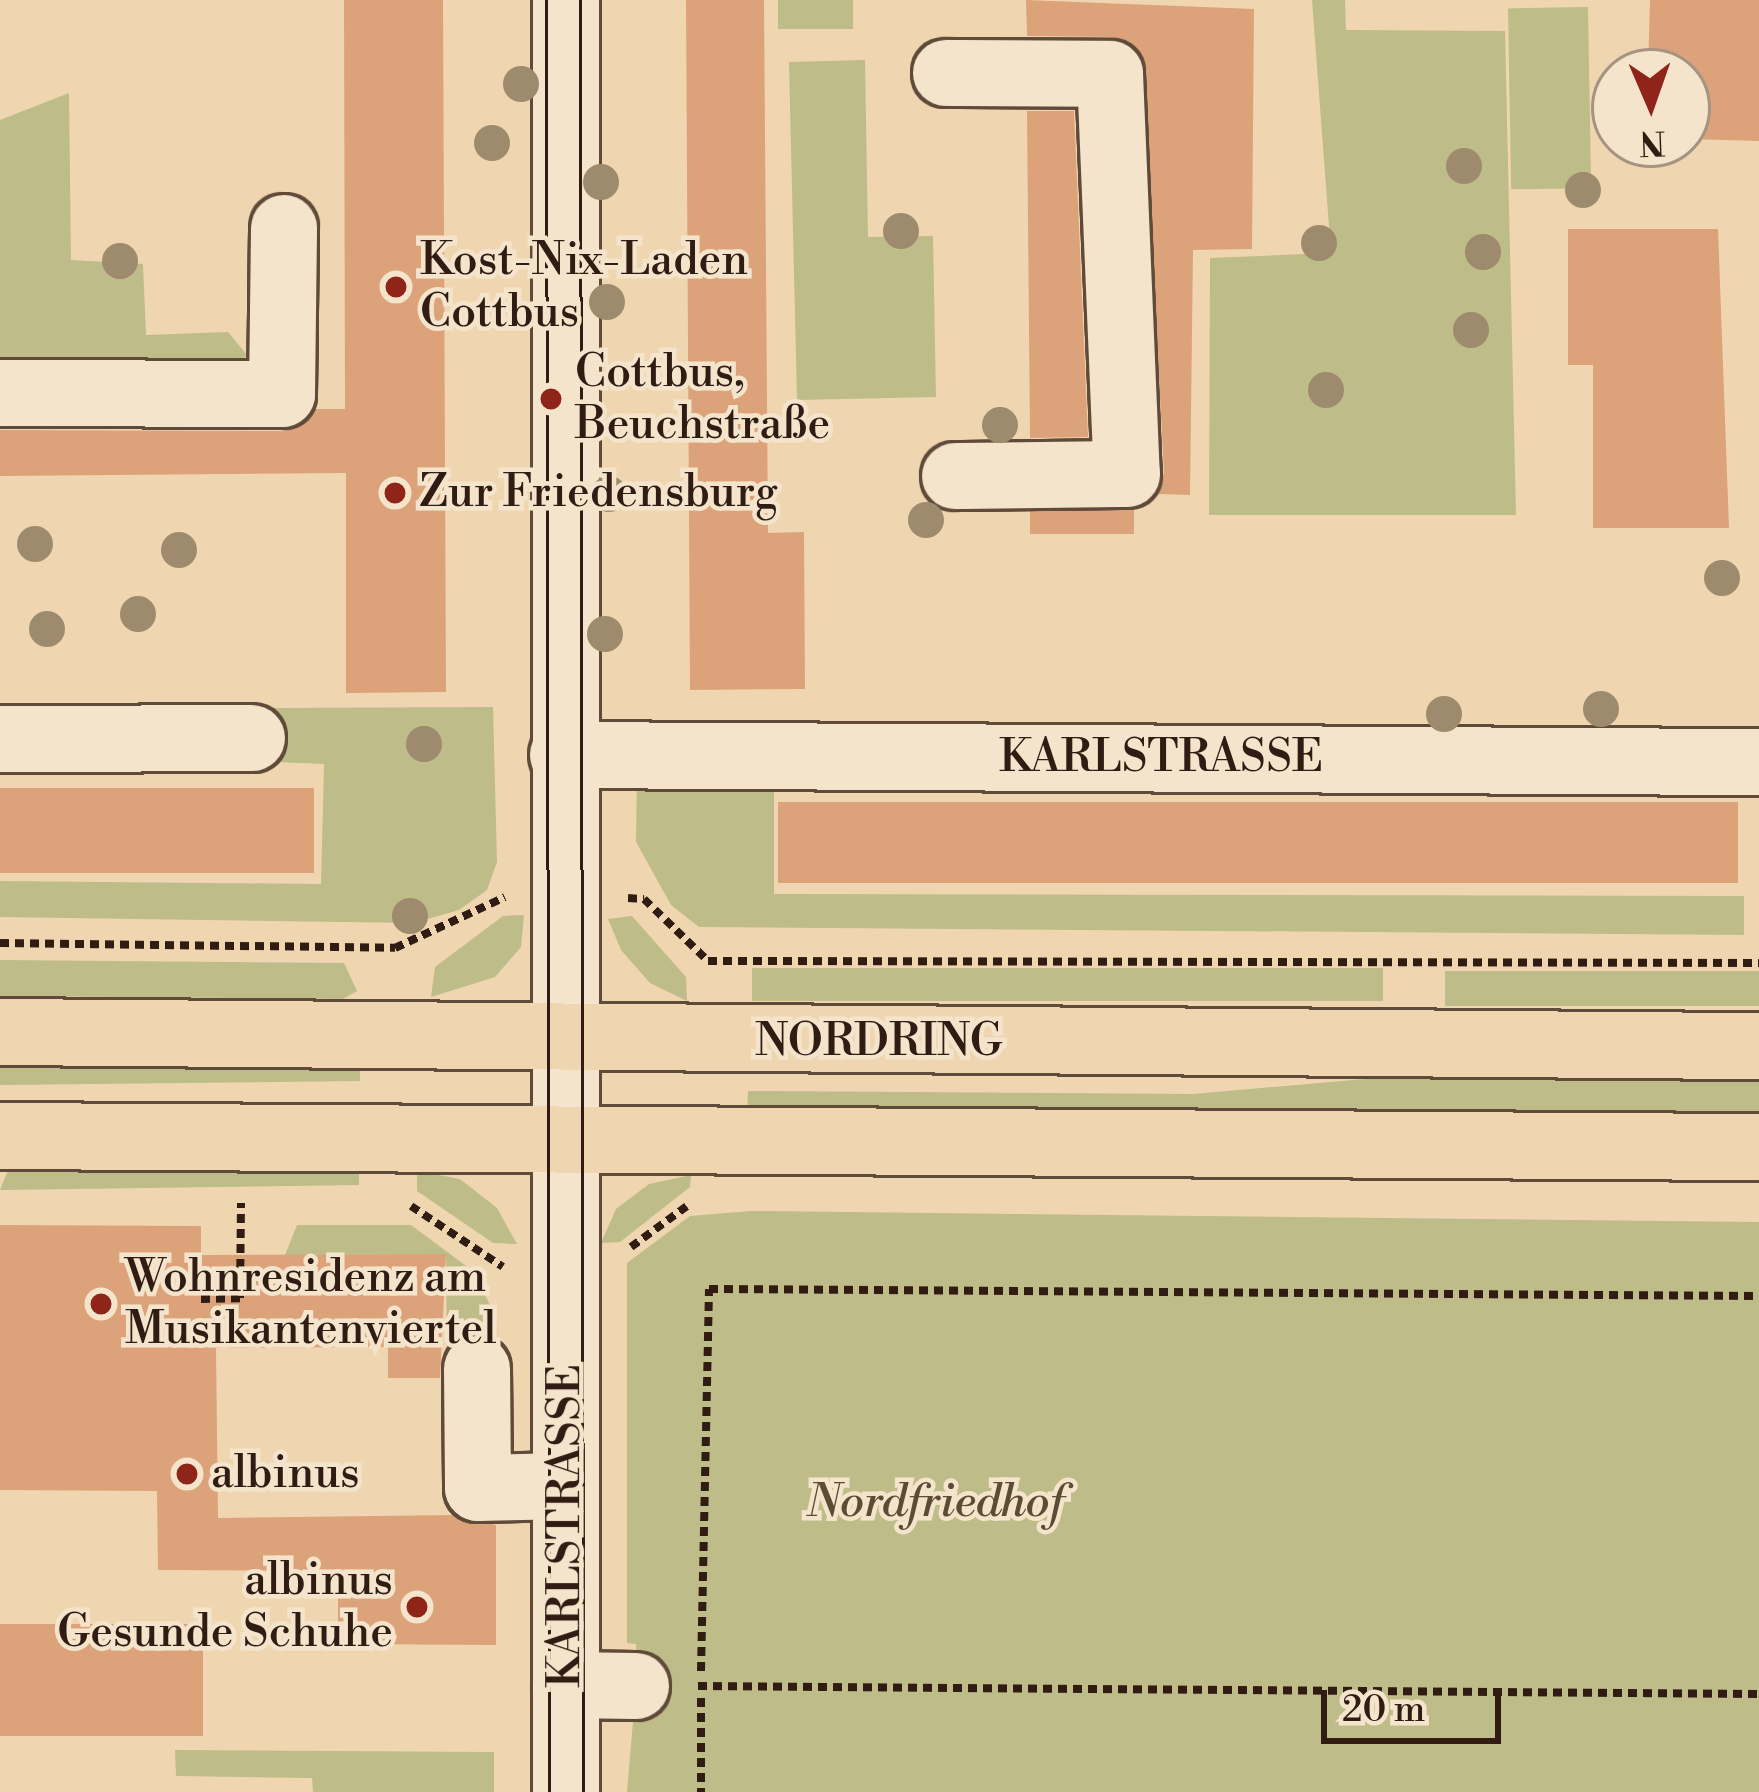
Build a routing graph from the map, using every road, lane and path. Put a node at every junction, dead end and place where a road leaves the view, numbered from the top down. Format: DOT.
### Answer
graph roads {
  1 [pos="566,0"];
  2 [pos="946,73"];
  3 [pos="284,228"];
  4 [pos="0,393"];
  5 [pos="955,476"];
  6 [pos="252,738"];
  7 [pos="0,739"];
  8 [pos="1723,752"];
  9 [pos="563,755"];
  10 [pos="567,898"];
  11 [pos="0,943"];
  12 [pos="1759,963"];
  13 [pos="0,1032"];
  14 [pos="566,1038"];
  15 [pos="1759,1046"];
  16 [pos="0,1136"];
  17 [pos="566,1141"];
  18 [pos="1759,1147"];
  19 [pos="398,1202"];
  20 [pos="219,1203"];
  21 [pos="241,1203"];
  22 [pos="263,1203"];
  23 [pos="240,1244"];
  24 [pos="251,1255"];
  25 [pos="566,1268"];
  26 [pos="1759,1296"];
  27 [pos="201,1299"];
  28 [pos="477,1369"];
  29 [pos="566,1486"];
  30 [pos="566,1684"];
  31 [pos="636,1686"];
  32 [pos="700,1686"];
  33 [pos="1759,1694"];
  34 [pos="566,1792"];
  35 [pos="701,1792"];
  1 -- 9 [label="street, KARLSTRASSE"];
  2 -- 5 [label="street"];
  3 -- 4 [label="street"];
  6 -- 7 [label="street"];
  8 -- 9 [label="street, KARLSTRASSE"];
  9 -- 10 [label="street, KARLSTRASSE"];
  10 -- 11 [label="path"];
  10 -- 12 [label="path"];
  10 -- 14 [label="street, KARLSTRASSE"];
  13 -- 14 [label="main road, NORDRING"];
  14 -- 15 [label="main road, NORDRING"];
  14 -- 17 [label="street, KARLSTRASSE"];
  16 -- 17 [label="main road"];
  17 -- 18 [label="main road"];
  17 -- 25 [label="street, KARLSTRASSE"];
  19 -- 25 [label="path"];
  20 -- 21 [label="path"];
  21 -- 22 [label="path"];
  21 -- 23 [label="path"];
  23 -- 24 [label="path"];
  23 -- 27 [label="path"];
  25 -- 29 [label="street, KARLSTRASSE"];
  26 -- 32 [label="path"];
  28 -- 29 [label="street"];
  29 -- 30 [label="street, KARLSTRASSE"];
  30 -- 31 [label="street"];
  30 -- 34 [label="street, KARLSTRASSE"];
  31 -- 32 [label="path"];
  32 -- 33 [label="path"];
  32 -- 35 [label="path"];
}
